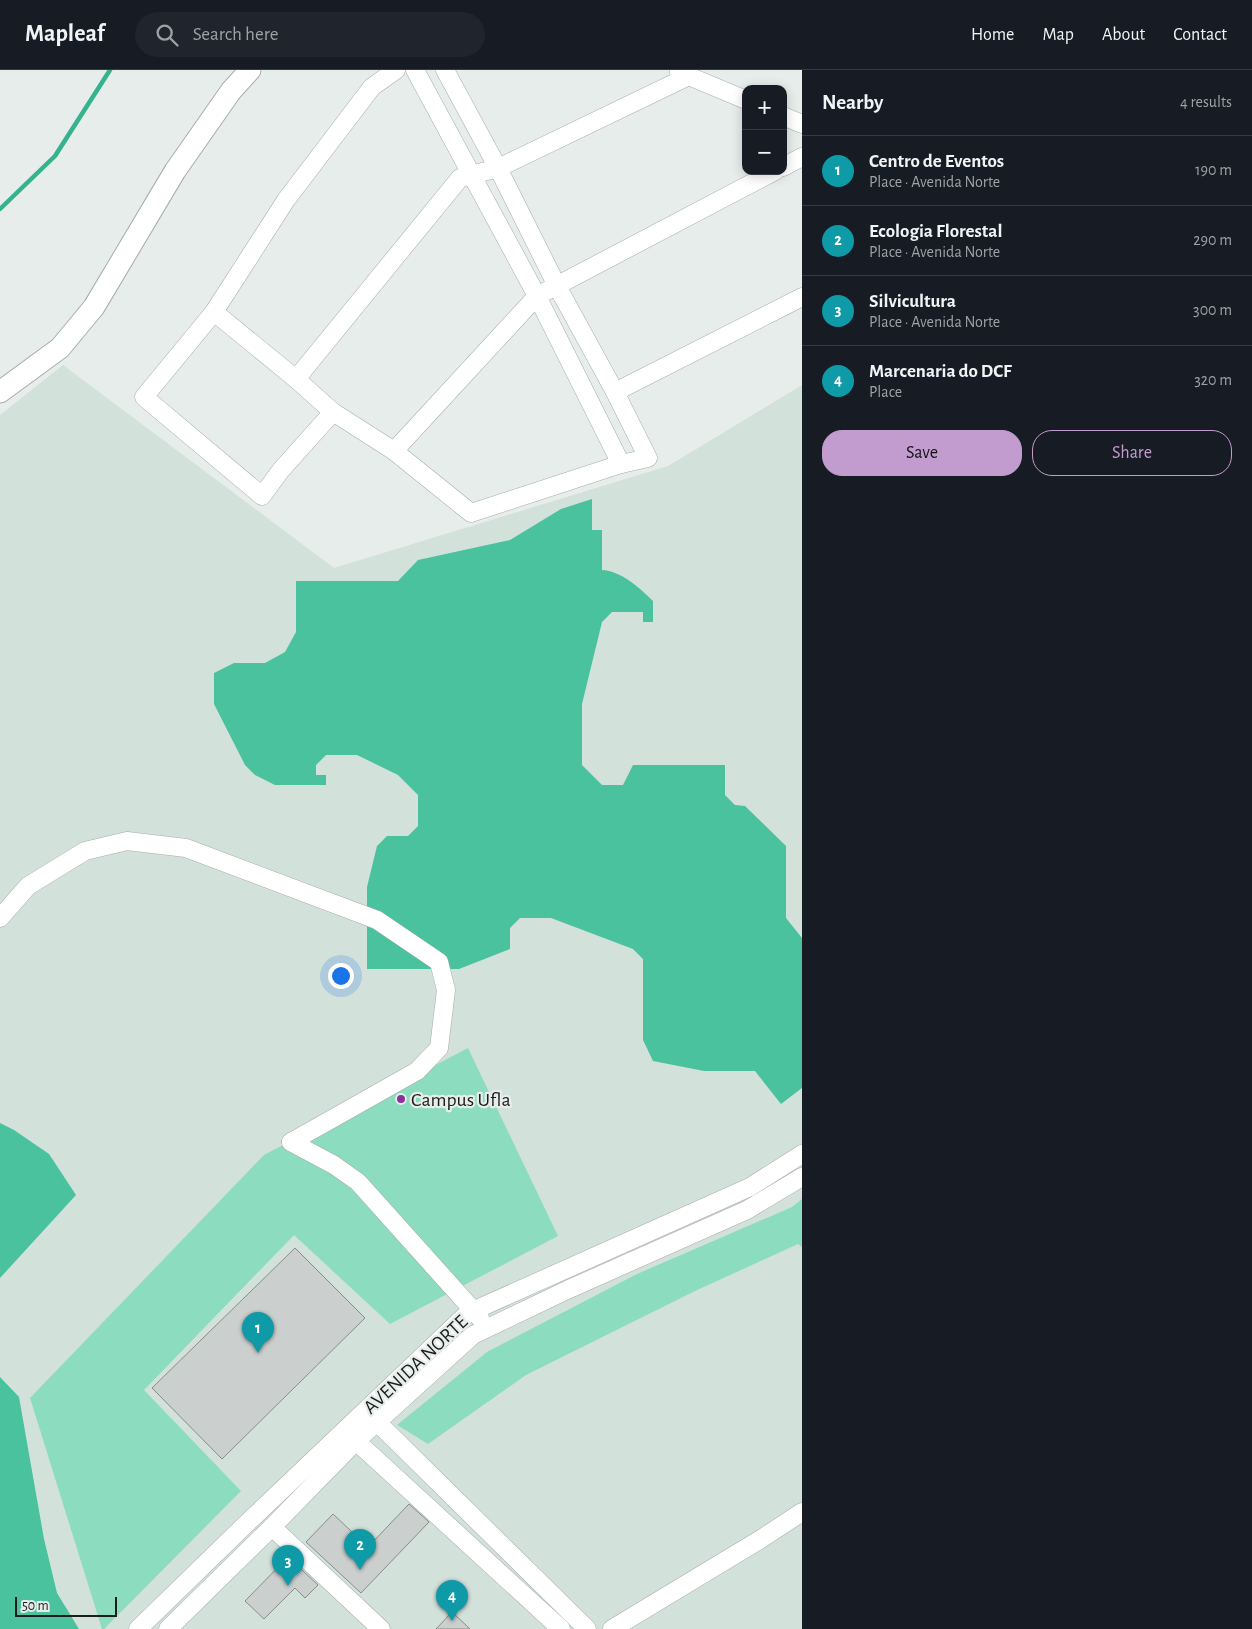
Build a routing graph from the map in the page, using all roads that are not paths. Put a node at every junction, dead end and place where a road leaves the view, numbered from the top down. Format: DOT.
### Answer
graph roads {
  1 [pos="250,70"];
  2 [pos="396,70"];
  3 [pos="414,70"];
  4 [pos="445,70"];
  5 [pos="681,73"];
  6 [pos="742,98"];
  7 [pos="787,118"];
  8 [pos="802,124"];
  9 [pos="802,157"];
  10 [pos="787,165"];
  11 [pos="498,168"];
  12 [pos="473,174"];
  13 [pos="767,175"];
  14 [pos="557,286"];
  15 [pos="537,296"];
  16 [pos="802,296"];
  17 [pos="214,312"];
  18 [pos="296,379"];
  19 [pos="0,392"];
  20 [pos="615,392"];
  21 [pos="333,412"];
  22 [pos="394,451"];
  23 [pos="621,464"];
  24 [pos="0,918"];
  25 [pos="802,1154"];
  26 [pos="802,1177"];
  27 [pos="474,1311"];
  28 [pos="488,1327"];
  29 [pos="377,1422"];
  30 [pos="356,1441"];
  31 [pos="802,1512"];
  32 [pos="476,1521"];
  33 [pos="272,1528"];
  34 [pos="462,1538"];
  35 [pos="138,1629"];
  36 [pos="168,1629"];
  37 [pos="381,1629"];
  38 [pos="561,1629"];
  39 [pos="587,1629"];
  40 [pos="612,1629"];
  1 -- 19 [label="main road"];
  2 -- 17 [label="street"];
  3 -- 12 [label="street"];
  4 -- 11 [label="street"];
  5 -- 6 [label="street"];
  5 -- 11 [label="street"];
  7 -- 8 [label="street"];
  9 -- 10 [label="street"];
  11 -- 12 [label="street"];
  11 -- 14 [label="street"];
  12 -- 15 [label="street"];
  12 -- 18 [label="street"];
  13 -- 14 [label="street"];
  14 -- 15 [label="street"];
  14 -- 20 [label="street"];
  15 -- 22 [label="street"];
  15 -- 23 [label="street"];
  16 -- 20 [label="street"];
  17 -- 18 [label="street"];
  17 -- 21 [label="street"];
  18 -- 21 [label="street"];
  20 -- 23 [label="street"];
  21 -- 22 [label="street"];
  22 -- 23 [label="street"];
  24 -- 27 [label="street"];
  25 -- 27 [label="street, AVENIDA NORTE"];
  26 -- 28 [label="street, AVENIDA NORTE"];
  27 -- 28 [label="street"];
  27 -- 35 [label="street, AVENIDA NORTE"];
  28 -- 29 [label="street, AVENIDA NORTE"];
  29 -- 30 [label="street, AVENIDA NORTE"];
  29 -- 32 [label="street"];
  30 -- 33 [label="street, AVENIDA NORTE"];
  30 -- 34 [label="street"];
  31 -- 40 [label="street"];
  32 -- 34 [label="street"];
  32 -- 39 [label="street"];
  33 -- 36 [label="street, AVENIDA NORTE"];
  33 -- 37 [label="street"];
  34 -- 38 [label="street"];
}
